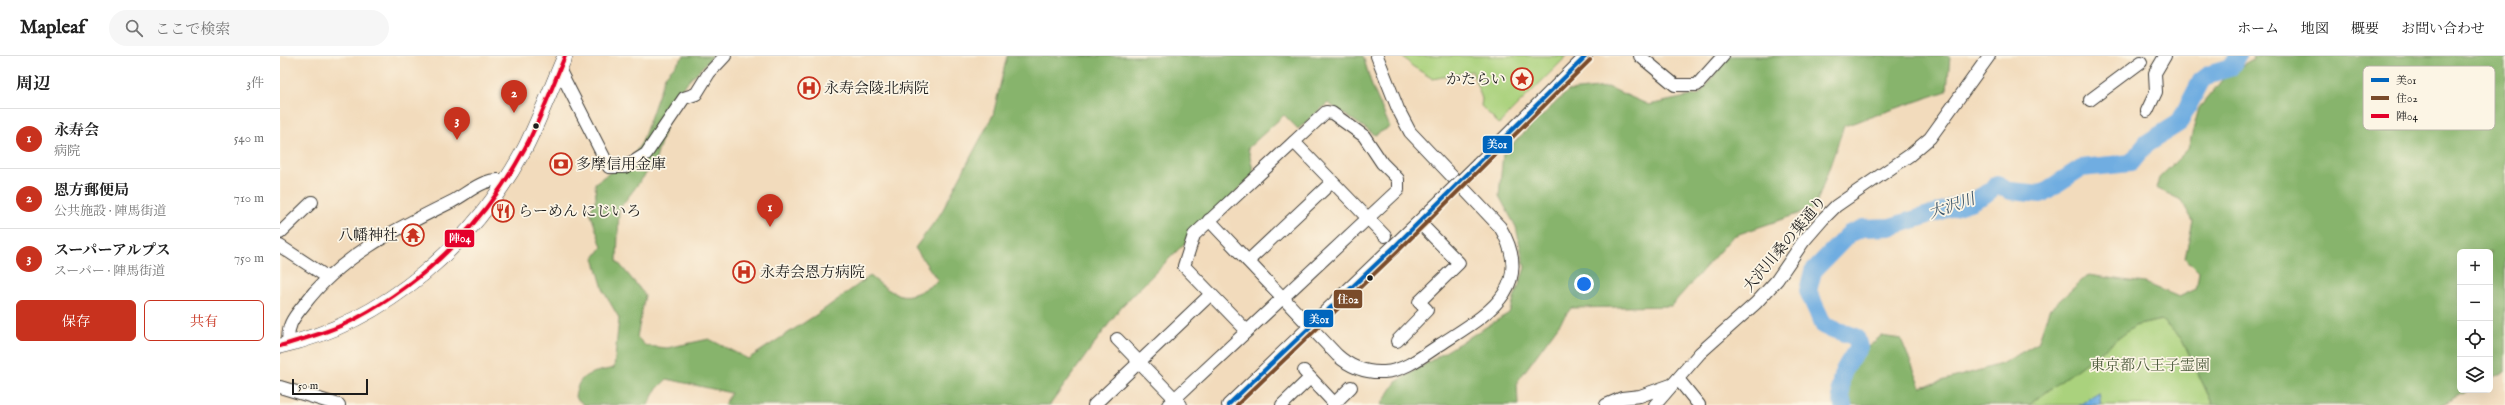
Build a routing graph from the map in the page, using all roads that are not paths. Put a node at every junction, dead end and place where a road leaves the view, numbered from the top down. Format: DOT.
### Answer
graph roads {
  1 [pos="725,56"];
  2 [pos="1377,56"];
  3 [pos="1586,56"];
  4 [pos="1640,56"];
  5 [pos="1990,56"];
  6 [pos="2165,56"];
  7 [pos="1720,57"];
  8 [pos="2138,59"];
  9 [pos="562,63"];
  10 [pos="2158,69"];
  11 [pos="2090,100"];
  12 [pos="2147,111"];
  13 [pos="1294,142"];
  14 [pos="505,181"];
  15 [pos="1332,182"];
  16 [pos="312,202"];
  17 [pos="1368,218"];
  18 [pos="1209,220"];
  19 [pos="1419,222"];
  20 [pos="280,233"];
  21 [pos="1385,236"];
  22 [pos="280,246"];
  23 [pos="1248,261"];
  24 [pos="327,277"];
  25 [pos="1211,294"];
  26 [pos="1284,298"];
  27 [pos="1310,328"];
  28 [pos="1247,331"];
  29 [pos="1117,339"];
  30 [pos="1396,341"];
  31 [pos="284,345"];
  32 [pos="1140,362"];
  33 [pos="1674,382"];
  34 [pos="280,387"];
  35 [pos="1351,388"];
  36 [pos="304,399"];
  37 [pos="1175,403"];
  38 [pos="1333,404"];
  39 [pos="339,405"];
  40 [pos="1094,405"];
  41 [pos="1228,405"];
  42 [pos="1282,405"];
  43 [pos="1606,405"];
  44 [pos="1655,405"];
  45 [pos="1699,405"];
  1 -- 9 [label="street"];
  2 -- 27 [label="street"];
  3 -- 19 [label="street, bridge"];
  4 -- 7 [label="street"];
  5 -- 33 [label="street, 大沢川桑の葉通り"];
  6 -- 10 [label="street"];
  8 -- 10 [label="street"];
  8 -- 11 [label="street"];
  9 -- 14 [label="main road"];
  10 -- 12 [label="street"];
  13 -- 15 [label="street"];
  13 -- 17 [label="street"];
  13 -- 18 [label="street"];
  14 -- 24 [label="street"];
  14 -- 31 [label="main road"];
  15 -- 17 [label="street"];
  15 -- 23 [label="street"];
  16 -- 20 [label="street"];
  17 -- 21 [label="street"];
  17 -- 26 [label="street"];
  18 -- 23 [label="street"];
  18 -- 25 [label="street"];
  19 -- 27 [label="street"];
  19 -- 30 [label="street"];
  22 -- 24 [label="street"];
  23 -- 26 [label="street"];
  24 -- 31 [label="street"];
  25 -- 28 [label="street"];
  25 -- 32 [label="street"];
  26 -- 27 [label="street"];
  26 -- 28 [label="street"];
  27 -- 41 [label="street"];
  28 -- 37 [label="street"];
  29 -- 32 [label="street"];
  32 -- 37 [label="street"];
  32 -- 40 [label="street"];
  33 -- 43 [label="street"];
  33 -- 44 [label="street, 大沢川桑の葉通り"];
  33 -- 45 [label="street"];
  34 -- 36 [label="street"];
  35 -- 38 [label="street"];
  36 -- 39 [label="street"];
  38 -- 42 [label="street"];
}
